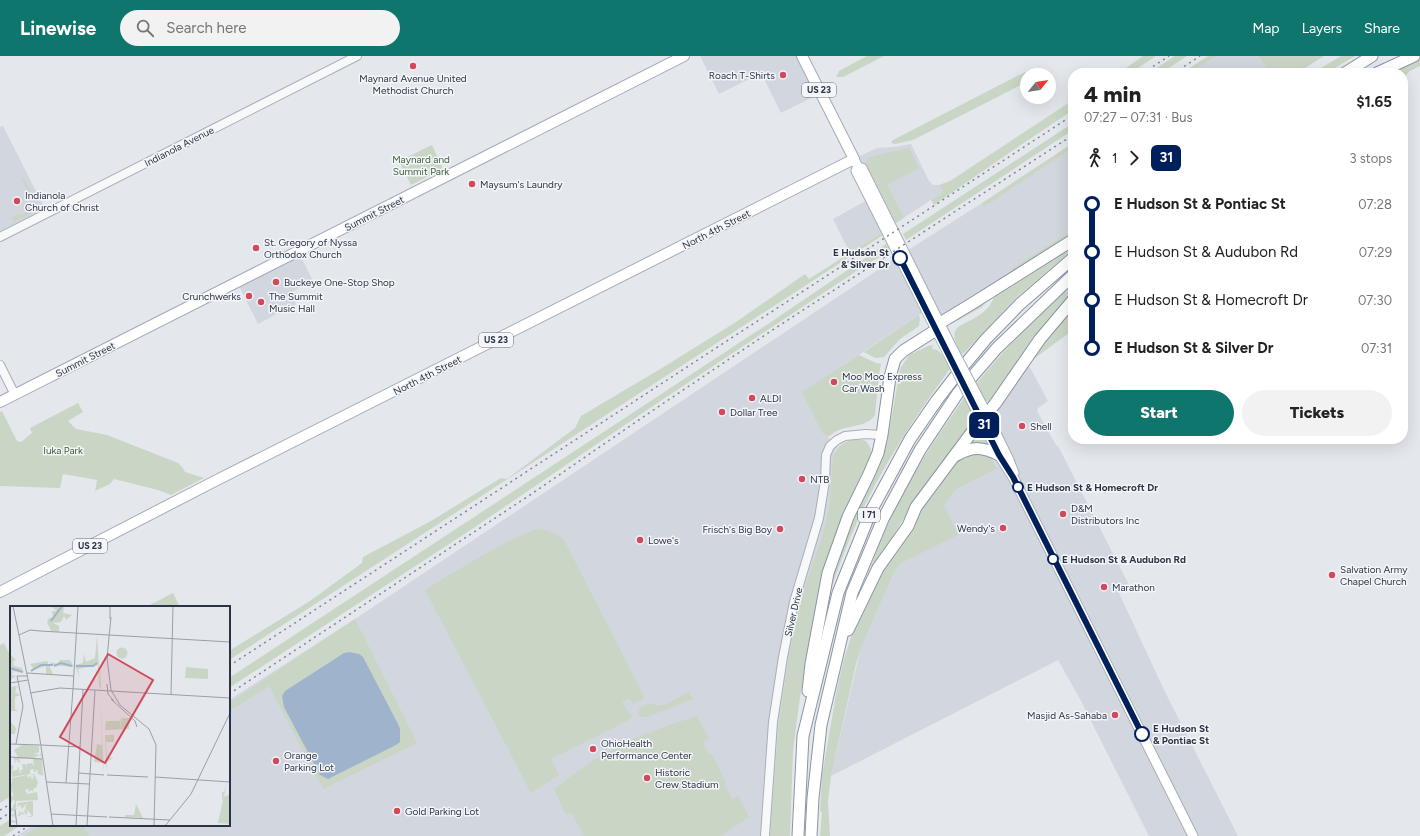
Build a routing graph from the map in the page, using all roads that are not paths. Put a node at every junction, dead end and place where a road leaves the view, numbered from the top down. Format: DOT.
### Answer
graph roads {
  1 [pos="357,56"];
  2 [pos="684,56"];
  3 [pos="802,56"];
  4 [pos="1372,56"];
  5 [pos="1402,56"];
  6 [pos="1414,56"];
  7 [pos="1354,68"];
  8 [pos="1381,68"];
  9 [pos="1387,68"];
  10 [pos="856,163"];
  11 [pos="0,237"];
  12 [pos="1068,243"];
  13 [pos="1068,262"];
  14 [pos="1068,281"];
  15 [pos="1068,306"];
  16 [pos="938,326"];
  17 [pos="0,365"];
  18 [pos="15,394"];
  19 [pos="0,402"];
  20 [pos="981,412"];
  21 [pos="882,435"];
  22 [pos="999,455"];
  23 [pos="955,456"];
  24 [pos="1017,486"];
  25 [pos="0,592"];
  26 [pos="835,666"];
  27 [pos="803,736"];
  28 [pos="766,836"];
  29 [pos="798,836"];
  30 [pos="811,836"];
  31 [pos="1193,836"];
  1 -- 11 [label="street, Indianola Avenue"];
  2 -- 18 [label="main road, Summit Street"];
  3 -- 10 [label="main road, US 23"];
  4 -- 7 [label="highway"];
  5 -- 8 [label="highway"];
  6 -- 9 [label="highway"];
  10 -- 16 [label="main road"];
  10 -- 25 [label="main road, North 4th Street / US 23"];
  12 -- 16 [label="highway"];
  13 -- 27 [label="highway, I 71"];
  14 -- 26 [label="highway, I 71"];
  15 -- 20 [label="highway"];
  16 -- 20 [label="main road, bridge"];
  16 -- 21 [label="highway"];
  17 -- 18 [label="street"];
  18 -- 19 [label="main road, Summit Street"];
  20 -- 22 [label="main road"];
  20 -- 23 [label="highway"];
  20 -- 24 [label="main road"];
  21 -- 27 [label="highway"];
  21 -- 28 [label="street, Silver Drive"];
  22 -- 23 [label="highway"];
  22 -- 24 [label="main road"];
  23 -- 26 [label="highway"];
  24 -- 31 [label="main road"];
  26 -- 30 [label="highway, I 71"];
  27 -- 29 [label="highway, I 71"];
}
